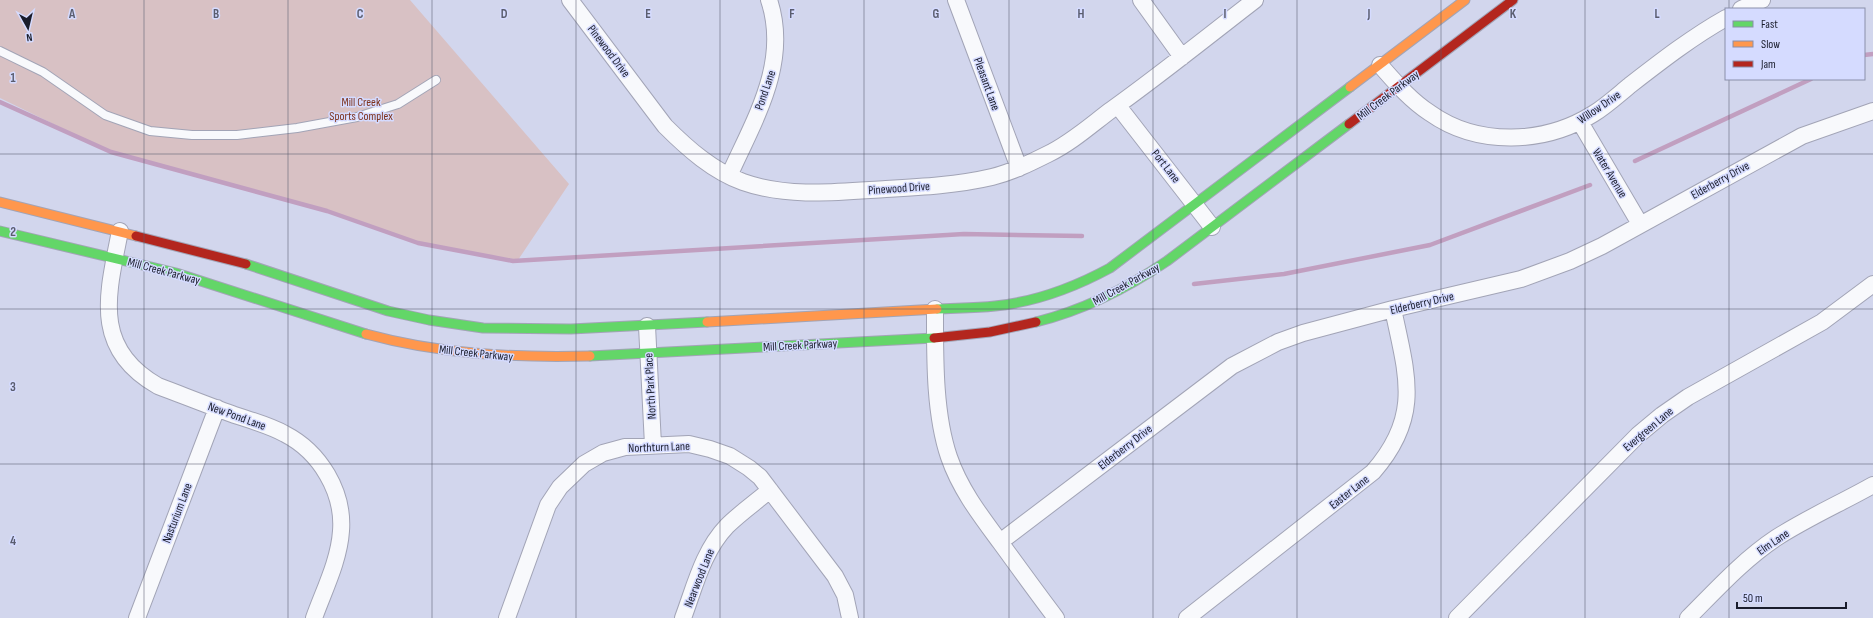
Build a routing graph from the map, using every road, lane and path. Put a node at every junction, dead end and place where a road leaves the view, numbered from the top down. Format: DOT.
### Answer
graph roads {
  1 [pos="570,0"];
  2 [pos="769,0"];
  3 [pos="956,0"];
  4 [pos="1141,0"];
  5 [pos="1254,0"];
  6 [pos="1465,0"];
  7 [pos="1512,0"];
  8 [pos="1762,0"];
  9 [pos="1744,8"];
  10 [pos="1725,19"];
  11 [pos="0,51"];
  12 [pos="1182,57"];
  13 [pos="1380,65"];
  14 [pos="436,80"];
  15 [pos="1399,86"];
  16 [pos="1118,106"];
  17 [pos="1873,111"];
  18 [pos="1580,122"];
  19 [pos="1019,168"];
  20 [pos="729,176"];
  21 [pos="0,202"];
  22 [pos="1196,204"];
  23 [pos="1640,224"];
  24 [pos="1212,227"];
  25 [pos="0,231"];
  26 [pos="120,231"];
  27 [pos="114,258"];
  28 [pos="1873,284"];
  29 [pos="935,309"];
  30 [pos="1393,309"];
  31 [pos="647,326"];
  32 [pos="935,338"];
  33 [pos="648,353"];
  34 [pos="217,408"];
  35 [pos="653,445"];
  36 [pos="1873,485"];
  37 [pos="770,490"];
  38 [pos="1000,542"];
  39 [pos="137,618"];
  40 [pos="314,618"];
  41 [pos="507,618"];
  42 [pos="683,618"];
  43 [pos="850,618"];
  44 [pos="1056,618"];
  45 [pos="1187,618"];
  46 [pos="1457,618"];
  47 [pos="1688,618"];
  1 -- 20 [label="street, Pinewood Drive"];
  2 -- 20 [label="street, Pond Lane"];
  3 -- 19 [label="street, Pleasant Lane"];
  4 -- 12 [label="street"];
  5 -- 12 [label="street, Pinewood Drive"];
  6 -- 13 [label="main road, Mill Creek Parkway"];
  7 -- 15 [label="main road, Mill Creek Parkway"];
  8 -- 9 [label="street"];
  10 -- 18 [label="street, Willow Drive"];
  11 -- 14 [label="lane"];
  12 -- 16 [label="street, Pinewood Drive"];
  13 -- 15 [label="street, Willow Drive"];
  13 -- 22 [label="main road, Mill Creek Parkway"];
  15 -- 18 [label="street, Willow Drive"];
  15 -- 24 [label="main road, Mill Creek Parkway"];
  16 -- 19 [label="street, Pinewood Drive"];
  16 -- 22 [label="street, Port Lane"];
  17 -- 23 [label="street, Elderberry Drive"];
  18 -- 23 [label="street, Water Avenue"];
  19 -- 20 [label="street, Pinewood Drive"];
  21 -- 26 [label="main road, Mill Creek Parkway"];
  22 -- 24 [label="street, Port Lane"];
  22 -- 29 [label="main road, Mill Creek Parkway"];
  23 -- 30 [label="street, Elderberry Drive"];
  24 -- 32 [label="main road, Mill Creek Parkway"];
  25 -- 27 [label="main road, Mill Creek Parkway"];
  26 -- 27 [label="street, New Pond Lane"];
  26 -- 31 [label="main road, Mill Creek Parkway"];
  27 -- 33 [label="main road, Mill Creek Parkway"];
  27 -- 34 [label="street, New Pond Lane"];
  28 -- 46 [label="street, Evergreen Lane"];
  29 -- 31 [label="main road, Mill Creek Parkway"];
  29 -- 32 [label="street"];
  30 -- 38 [label="street, Elderberry Drive"];
  30 -- 45 [label="street, Easter Lane"];
  31 -- 33 [label="street, North Park Place"];
  32 -- 33 [label="main road, Mill Creek Parkway"];
  32 -- 38 [label="street"];
  33 -- 35 [label="street, North Park Place"];
  34 -- 39 [label="street, Nasturium Lane"];
  34 -- 40 [label="street, New Pond Lane"];
  35 -- 37 [label="street, Northturn Lane"];
  35 -- 41 [label="street, Northturn Lane"];
  36 -- 47 [label="street, Elm Lane"];
  37 -- 42 [label="street, Nearwood Lane"];
  37 -- 43 [label="street, Northturn Lane"];
  38 -- 44 [label="street"];
}
